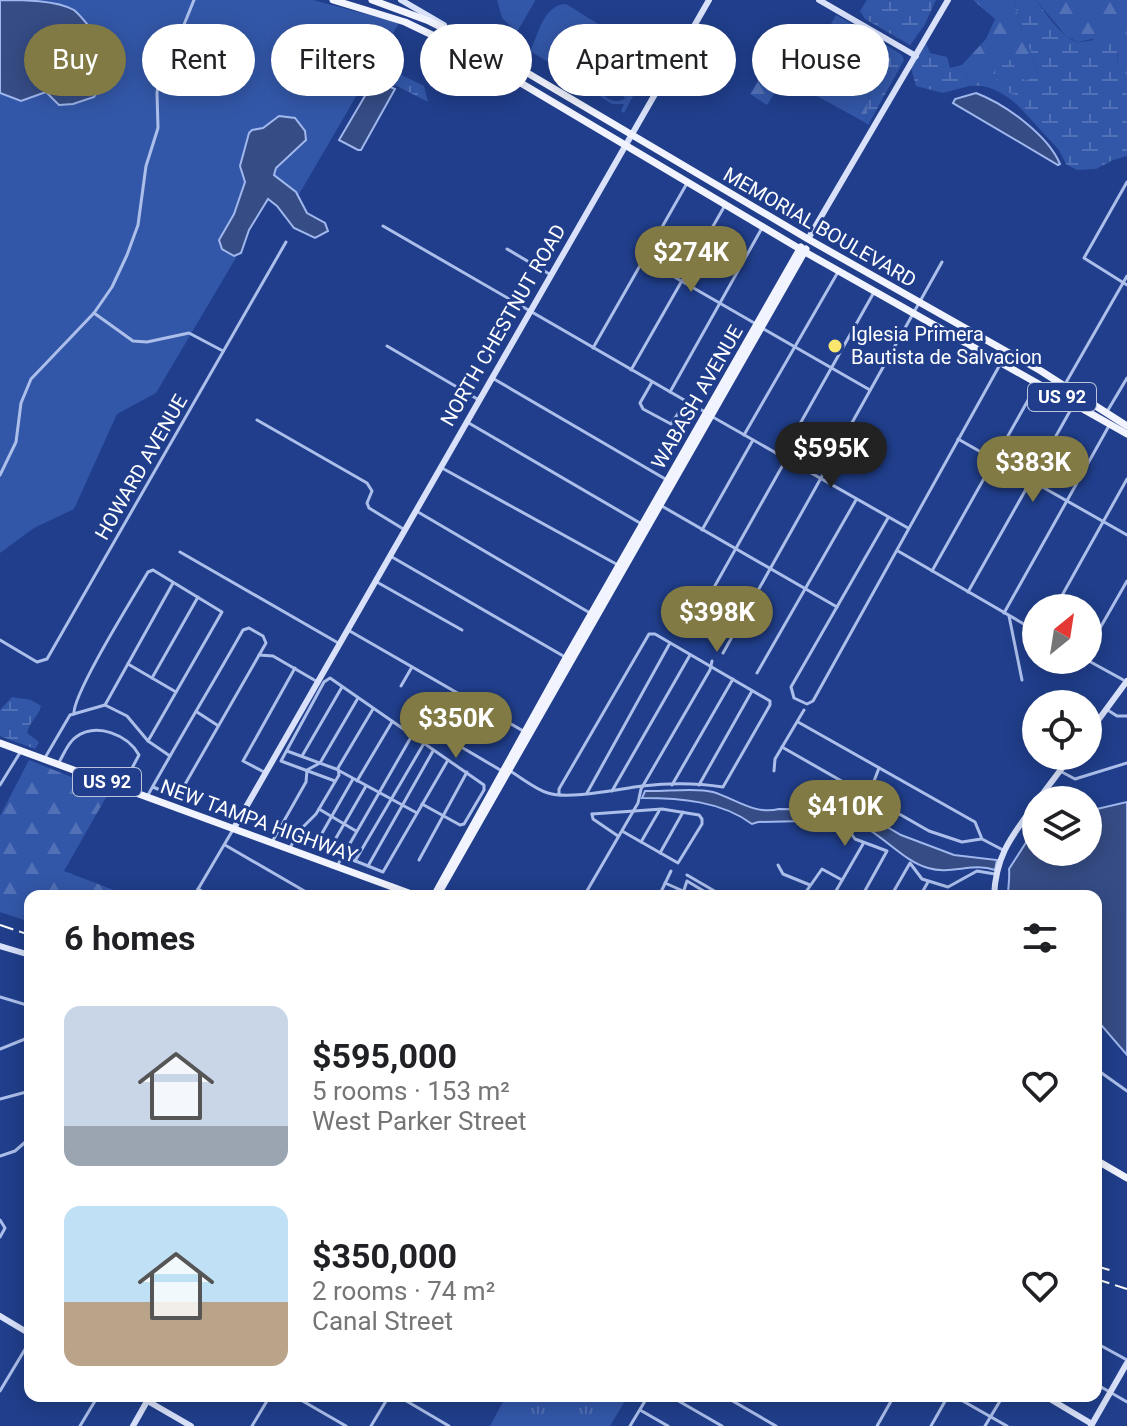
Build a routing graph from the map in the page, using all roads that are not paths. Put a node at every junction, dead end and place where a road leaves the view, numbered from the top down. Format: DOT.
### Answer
graph roads {
  1 [pos="194,0"];
  2 [pos="337,0"];
  3 [pos="372,0"];
  4 [pos="401,0"];
  5 [pos="709,0"];
  6 [pos="819,0"];
  7 [pos="948,0"];
  8 [pos="432,24"];
  9 [pos="442,24"];
  10 [pos="916,56"];
  11 [pos="532,76"];
  12 [pos="631,134"];
  13 [pos="625,144"];
  14 [pos="688,182"];
  15 [pos="1127,182"];
  16 [pos="1121,191"];
  17 [pos="1127,194"];
  18 [pos="742,201"];
  19 [pos="725,205"];
  20 [pos="383,226"];
  21 [pos="763,227"];
  22 [pos="808,239"];
  23 [pos="286,242"];
  24 [pos="507,249"];
  25 [pos="803,250"];
  26 [pos="645,260"];
  27 [pos="942,262"];
  28 [pos="839,271"];
  29 [pos="551,275"];
  30 [pos="1127,276"];
  31 [pos="682,282"];
  32 [pos="1125,284"];
  33 [pos="875,291"];
  34 [pos="920,302"];
  35 [pos="721,304"];
  36 [pos="529,312"];
  37 [pos="94,313"];
  38 [pos="914,313"];
  39 [pos="759,326"];
  40 [pos="387,346"];
  41 [pos="593,348"];
  42 [pos="795,348"];
  43 [pos="223,351"];
  44 [pos="1007,352"];
  45 [pos="1001,363"];
  46 [pos="831,368"];
  47 [pos="631,370"];
  48 [pos="492,378"];
  49 [pos="1127,378"];
  50 [pos="652,382"];
  51 [pos="1037,383"];
  52 [pos="1064,386"];
  53 [pos="870,390"];
  54 [pos="670,392"];
  55 [pos="479,400"];
  56 [pos="685,401"];
  57 [pos="1074,404"];
  58 [pos="709,414"];
  59 [pos="1106,414"];
  60 [pos="257,420"];
  61 [pos="467,422"];
  62 [pos="1110,424"];
  63 [pos="1127,426"];
  64 [pos="1127,434"];
  65 [pos="744,435"];
  66 [pos="958,439"];
  67 [pos="753,440"];
  68 [pos="784,459"];
  69 [pos="995,459"];
  70 [pos="441,468"];
  71 [pos="0,475"];
  72 [pos="819,479"];
  73 [pos="1127,479"];
  74 [pos="1031,480"];
  75 [pos="670,482"];
  76 [pos="856,500"];
  77 [pos="1067,502"];
  78 [pos="658,504"];
  79 [pos="416,511"];
  80 [pos="888,518"];
  81 [pos="1103,522"];
  82 [pos="643,524"];
  83 [pos="908,528"];
  84 [pos="405,530"];
  85 [pos="702,530"];
  86 [pos="1127,535"];
  87 [pos="736,549"];
  88 [pos="898,551"];
  89 [pos="180,552"];
  90 [pos="390,556"];
  91 [pos="622,567"];
  92 [pos="771,569"];
  93 [pos="932,571"];
  94 [pos="375,581"];
  95 [pos="1127,581"];
  96 [pos="173,583"];
  97 [pos="805,589"];
  98 [pos="968,592"];
  99 [pos="1063,594"];
  100 [pos="198,597"];
  101 [pos="837,607"];
  102 [pos="1004,613"];
  103 [pos="594,616"];
  104 [pos="1009,616"];
  105 [pos="1022,623"];
  106 [pos="1102,625"];
  107 [pos="348,630"];
  108 [pos="462,630"];
  109 [pos="690,630"];
  110 [pos="0,640"];
  111 [pos="670,643"];
  112 [pos="340,644"];
  113 [pos="723,653"];
  114 [pos="690,654"];
  115 [pos="259,655"];
  116 [pos="569,659"];
  117 [pos="128,663"];
  118 [pos="712,664"];
  119 [pos="412,667"];
  120 [pos="295,668"];
  121 [pos="1102,668"];
  122 [pos="757,673"];
  123 [pos="152,678"];
  124 [pos="733,679"];
  125 [pos="1022,680"];
  126 [pos="318,682"];
  127 [pos="1127,682"];
  128 [pos="401,686"];
  129 [pos="342,687"];
  130 [pos="753,690"];
  131 [pos="176,692"];
  132 [pos="358,698"];
  133 [pos="105,705"];
  134 [pos="373,709"];
  135 [pos="1106,709"];
  136 [pos="804,710"];
  137 [pos="197,712"];
  138 [pos="74,714"];
  139 [pos="1102,715"];
  140 [pos="1127,716"];
  141 [pos="392,722"];
  142 [pos="798,722"];
  143 [pos="219,725"];
  144 [pos="527,734"];
  145 [pos="411,735"];
  146 [pos="148,741"];
  147 [pos="0,743"];
  148 [pos="424,744"];
  149 [pos="782,747"];
  150 [pos="286,750"];
  151 [pos="433,750"];
  152 [pos="21,751"];
  153 [pos="302,756"];
  154 [pos="171,757"];
  155 [pos="44,760"];
  156 [pos="448,760"];
  157 [pos="320,763"];
  158 [pos="1127,763"];
  159 [pos="58,764"];
  160 [pos="879,768"];
  161 [pos="307,770"];
  162 [pos="339,770"];
  163 [pos="506,771"];
  164 [pos="774,771"];
  165 [pos="1060,771"];
  166 [pos="467,772"];
  167 [pos="266,773"];
  168 [pos="355,779"];
  169 [pos="335,781"];
  170 [pos="0,785"];
  171 [pos="366,785"];
  172 [pos="672,785"];
  173 [pos="699,785"];
  174 [pos="644,786"];
  175 [pos="1049,786"];
  176 [pos="122,787"];
  177 [pos="153,787"];
  178 [pos="612,791"];
  179 [pos="378,792"];
  180 [pos="587,793"];
  181 [pos="559,794"];
  182 [pos="147,796"];
  183 [pos="868,797"];
  184 [pos="391,798"];
  185 [pos="422,804"];
  186 [pos="403,805"];
  187 [pos="319,809"];
  188 [pos="659,809"];
  189 [pos="633,811"];
  190 [pos="683,812"];
  191 [pos="417,813"];
  192 [pos="443,815"];
  193 [pos="332,816"];
  194 [pos="1022,823"];
  195 [pos="344,824"];
  196 [pos="234,828"];
  197 [pos="356,831"];
  198 [pos="620,834"];
  199 [pos="321,835"];
  200 [pos="336,838"];
  201 [pos="982,839"];
  202 [pos="272,842"];
  203 [pos="641,842"];
  204 [pos="863,843"];
  205 [pos="225,845"];
  206 [pos="290,848"];
  207 [pos="1003,850"];
  208 [pos="660,853"];
  209 [pos="342,856"];
  210 [pos="419,860"];
  211 [pos="355,861"];
  212 [pos="778,865"];
  213 [pos="337,866"];
  214 [pos="368,866"];
  215 [pos="671,871"];
  216 [pos="996,874"];
  217 [pos="687,875"];
  218 [pos="842,881"];
  219 [pos="928,881"];
  220 [pos="665,883"];
  221 [pos="810,885"];
  222 [pos="948,887"];
  223 [pos="198,889"];
  224 [pos="303,890"];
  225 [pos="401,890"];
  226 [pos="438,890"];
  227 [pos="587,890"];
  228 [pos="662,890"];
  229 [pos="676,890"];
  230 [pos="684,890"];
  231 [pos="702,890"];
  232 [pos="713,890"];
  233 [pos="807,890"];
  234 [pos="837,890"];
  235 [pos="865,890"];
  236 [pos="894,890"];
  237 [pos="923,890"];
  238 [pos="948,890"];
  239 [pos="995,890"];
  240 [pos="0,946"];
  241 [pos="24,953"];
  242 [pos="0,997"];
  243 [pos="24,1004"];
  244 [pos="24,1039"];
  245 [pos="0,1049"];
  246 [pos="1102,1073"];
  247 [pos="1127,1091"];
  248 [pos="24,1093"];
  249 [pos="0,1099"];
  250 [pos="24,1143"];
  251 [pos="0,1156"];
  252 [pos="1102,1163"];
  253 [pos="1127,1178"];
  254 [pos="0,1220"];
  255 [pos="0,1237"];
  256 [pos="0,1316"];
  257 [pos="24,1330"];
  258 [pos="1102,1347"];
  259 [pos="24,1351"];
  260 [pos="1127,1362"];
  261 [pos="1102,1387"];
  262 [pos="0,1391"];
  263 [pos="1110,1392"];
  264 [pos="94,1402"];
  265 [pos="147,1402"];
  266 [pos="155,1402"];
  267 [pos="266,1402"];
  268 [pos="304,1402"];
  269 [pos="385,1402"];
  270 [pos="408,1402"];
  271 [pos="645,1402"];
  272 [pos="680,1402"];
  273 [pos="734,1402"];
  274 [pos="891,1402"];
  275 [pos="945,1402"];
  276 [pos="965,1402"];
  277 [pos="1000,1402"];
  278 [pos="1055,1402"];
  279 [pos="1127,1402"];
  280 [pos="640,1410"];
  281 [pos="991,1417"];
  282 [pos="188,1425"];
  283 [pos="1093,1425"];
  284 [pos="80,1426"];
  285 [pos="133,1426"];
  286 [pos="252,1426"];
  287 [pos="346,1426"];
  288 [pos="371,1426"];
  289 [pos="449,1426"];
  290 [pos="630,1426"];
  291 [pos="668,1426"];
  292 [pos="722,1426"];
  293 [pos="776,1426"];
  294 [pos="877,1426"];
  295 [pos="931,1426"];
  296 [pos="985,1426"];
  297 [pos="1007,1426"];
  1 -- 37 [label="street"];
  2 -- 13 [label="main road, MEMORIAL BOULEVARD"];
  3 -- 8 [label="main road, MEMORIAL BOULEVARD"];
  4 -- 9 [label="street"];
  5 -- 12 [label="street, NORTH CHESTNUT ROAD"];
  6 -- 10 [label="street"];
  7 -- 10 [label="street"];
  10 -- 22 [label="street"];
  11 -- 12 [label="main road, MEMORIAL BOULEVARD"];
  12 -- 13 [label="street, NORTH CHESTNUT ROAD"];
  12 -- 18 [label="main road, MEMORIAL BOULEVARD"];
  13 -- 14 [label="main road, MEMORIAL BOULEVARD"];
  13 -- 29 [label="street, NORTH CHESTNUT ROAD"];
  14 -- 19 [label="main road, MEMORIAL BOULEVARD"];
  14 -- 26 [label="street"];
  15 -- 16 [label="street"];
  16 -- 17 [label="street"];
  16 -- 32 [label="street"];
  18 -- 19 [label="main road"];
  18 -- 22 [label="main road, MEMORIAL BOULEVARD"];
  19 -- 21 [label="main road, MEMORIAL BOULEVARD"];
  19 -- 31 [label="street"];
  20 -- 36 [label="street"];
  21 -- 25 [label="main road, MEMORIAL BOULEVARD"];
  21 -- 35 [label="street"];
  22 -- 25 [label="main road, WABASH AVENUE"];
  22 -- 34 [label="main road, MEMORIAL BOULEVARD / US 92"];
  23 -- 43 [label="street, HOWARD AVENUE"];
  24 -- 29 [label="street"];
  25 -- 28 [label="main road, MEMORIAL BOULEVARD / US 92"];
  25 -- 39 [label="main road, WABASH AVENUE"];
  26 -- 31 [label="street"];
  26 -- 41 [label="street"];
  27 -- 34 [label="street"];
  28 -- 33 [label="main road, US 92"];
  28 -- 42 [label="street"];
  29 -- 36 [label="street, NORTH CHESTNUT ROAD"];
  30 -- 32 [label="street"];
  31 -- 35 [label="street"];
  31 -- 47 [label="street"];
  32 -- 52 [label="street"];
  33 -- 38 [label="main road, US 92"];
  33 -- 46 [label="street"];
  34 -- 38 [label="street"];
  34 -- 44 [label="main road, MEMORIAL BOULEVARD / US 92"];
  35 -- 39 [label="street"];
  35 -- 54 [label="street"];
  36 -- 41 [label="street"];
  36 -- 48 [label="street, NORTH CHESTNUT ROAD"];
  37 -- 43 [label="street"];
  37 -- 71 [label="street"];
  38 -- 45 [label="main road, US 92"];
  38 -- 53 [label="street"];
  39 -- 42 [label="street"];
  39 -- 58 [label="main road, WABASH AVENUE"];
  40 -- 55 [label="street"];
  41 -- 47 [label="street"];
  42 -- 46 [label="street"];
  42 -- 65 [label="street"];
  43 -- 110 [label="street, HOWARD AVENUE"];
  44 -- 45 [label="street"];
  44 -- 52 [label="main road, MEMORIAL BOULEVARD / US 92"];
  45 -- 51 [label="main road, US 92"];
  45 -- 66 [label="street"];
  46 -- 53 [label="street"];
  46 -- 68 [label="street"];
  47 -- 50 [label="street"];
  48 -- 55 [label="street, NORTH CHESTNUT ROAD"];
  48 -- 75 [label="street"];
  49 -- 59 [label="street"];
  50 -- 54 [label="street"];
  50 -- 56 [label="street"];
  51 -- 57 [label="main road, US 92"];
  51 -- 69 [label="street"];
  52 -- 59 [label="main road, MEMORIAL BOULEVARD / US 92"];
  53 -- 72 [label="street"];
  54 -- 56 [label="street"];
  55 -- 61 [label="street, NORTH CHESTNUT ROAD"];
  56 -- 58 [label="street"];
  57 -- 62 [label="main road, US 92"];
  57 -- 74 [label="street"];
  58 -- 65 [label="street"];
  58 -- 75 [label="main road, WABASH AVENUE"];
  59 -- 63 [label="main road, MEMORIAL BOULEVARD / US 92"];
  60 -- 84 [label="street"];
  61 -- 70 [label="street, NORTH CHESTNUT ROAD"];
  61 -- 82 [label="street"];
  62 -- 64 [label="main road, US 92"];
  62 -- 77 [label="street"];
  65 -- 67 [label="street"];
  66 -- 69 [label="street"];
  66 -- 83 [label="street"];
  67 -- 68 [label="street"];
  67 -- 85 [label="street"];
  68 -- 72 [label="street"];
  68 -- 87 [label="street"];
  69 -- 74 [label="street"];
  69 -- 93 [label="street"];
  70 -- 79 [label="street, NORTH CHESTNUT ROAD"];
  70 -- 91 [label="street"];
  72 -- 76 [label="street"];
  72 -- 92 [label="street"];
  73 -- 81 [label="street"];
  74 -- 77 [label="street"];
  74 -- 98 [label="street"];
  75 -- 78 [label="main road, WABASH AVENUE"];
  76 -- 80 [label="street"];
  76 -- 97 [label="street"];
  77 -- 81 [label="street"];
  77 -- 102 [label="street"];
  78 -- 82 [label="main road, WABASH AVENUE"];
  78 -- 85 [label="street"];
  78 -- 91 [label="main road, WABASH AVENUE"];
  79 -- 84 [label="street, NORTH CHESTNUT ROAD"];
  79 -- 103 [label="street"];
  80 -- 83 [label="street"];
  80 -- 101 [label="street"];
  81 -- 86 [label="street"];
  81 -- 99 [label="street"];
  82 -- 91 [label="main road, WABASH AVENUE"];
  83 -- 88 [label="street"];
  84 -- 90 [label="street, NORTH CHESTNUT ROAD"];
  85 -- 87 [label="street"];
  87 -- 92 [label="street"];
  87 -- 109 [label="street"];
  88 -- 93 [label="street"];
  88 -- 101 [label="street"];
  89 -- 112 [label="street"];
  90 -- 94 [label="street, NORTH CHESTNUT ROAD"];
  90 -- 116 [label="street"];
  91 -- 103 [label="main road, WABASH AVENUE"];
  92 -- 97 [label="street"];
  92 -- 113 [label="street"];
  93 -- 98 [label="street"];
  94 -- 107 [label="street, NORTH CHESTNUT ROAD"];
  94 -- 108 [label="street"];
  95 -- 106 [label="street"];
  96 -- 100 [label="street"];
  96 -- 117 [label="street"];
  96 -- 138 [label="street"];
  97 -- 101 [label="street"];
  97 -- 122 [label="street"];
  98 -- 102 [label="street"];
  100 -- 123 [label="street"];
  100 -- 131 [label="street"];
  102 -- 104 [label="street"];
  103 -- 116 [label="main road, WABASH AVENUE"];
  104 -- 105 [label="street"];
  104 -- 125 [label="street"];
  107 -- 112 [label="street, NORTH CHESTNUT ROAD"];
  107 -- 119 [label="street"];
  111 -- 114 [label="street"];
  111 -- 180 [label="street"];
  111 -- 181 [label="street"];
  112 -- 126 [label="street, NORTH CHESTNUT ROAD"];
  114 -- 118 [label="street"];
  114 -- 178 [label="street"];
  115 -- 120 [label="street"];
  115 -- 137 [label="street"];
  115 -- 143 [label="street"];
  116 -- 144 [label="main road, WABASH AVENUE"];
  117 -- 123 [label="street"];
  117 -- 133 [label="street"];
  118 -- 124 [label="street"];
  118 -- 174 [label="street"];
  119 -- 128 [label="street"];
  119 -- 144 [label="street"];
  120 -- 126 [label="street"];
  120 -- 167 [label="street"];
  121 -- 127 [label="street"];
  123 -- 131 [label="street"];
  124 -- 130 [label="street"];
  124 -- 172 [label="street"];
  126 -- 167 [label="street, NORTH CHESTNUT ROAD"];
  127 -- 135 [label="street"];
  129 -- 132 [label="street"];
  129 -- 150 [label="street"];
  129 -- 153 [label="street"];
  130 -- 173 [label="street"];
  130 -- 173 [label="street"];
  131 -- 146 [label="street"];
  132 -- 134 [label="street"];
  132 -- 157 [label="street"];
  133 -- 138 [label="street"];
  133 -- 146 [label="street"];
  134 -- 141 [label="street"];
  134 -- 162 [label="street"];
  135 -- 139 [label="street"];
  135 -- 140 [label="street"];
  136 -- 142 [label="street"];
  137 -- 143 [label="street"];
  137 -- 154 [label="street"];
  138 -- 155 [label="street"];
  141 -- 145 [label="street"];
  141 -- 168 [label="street"];
  142 -- 149 [label="street"];
  142 -- 160 [label="street"];
  143 -- 177 [label="street"];
  144 -- 163 [label="main road, WABASH AVENUE"];
  145 -- 148 [label="street"];
  145 -- 163 [label="street"];
  145 -- 179 [label="street"];
  146 -- 154 [label="street"];
  147 -- 152 [label="main road, NEW TAMPA HIGHWAY / US 92"];
  148 -- 151 [label="street"];
  148 -- 184 [label="street"];
  149 -- 164 [label="street"];
  149 -- 183 [label="street"];
  150 -- 153 [label="street"];
  150 -- 161 [label="street"];
  151 -- 156 [label="street"];
  151 -- 186 [label="street"];
  152 -- 155 [label="main road, NEW TAMPA HIGHWAY / US 92"];
  152 -- 170 [label="street"];
  153 -- 157 [label="street"];
  154 -- 177 [label="street"];
  155 -- 159 [label="main road, NEW TAMPA HIGHWAY / US 92"];
  156 -- 166 [label="street"];
  156 -- 185 [label="street"];
  157 -- 161 [label="street"];
  157 -- 162 [label="street"];
  158 -- 165 [label="street"];
  159 -- 176 [label="main road, NEW TAMPA HIGHWAY / US 92"];
  159 -- 176 [label="street"];
  160 -- 183 [label="street"];
  160 -- 201 [label="street"];
  161 -- 169 [label="street"];
  161 -- 202 [label="street"];
  162 -- 168 [label="street"];
  162 -- 169 [label="street"];
  163 -- 181 [label="street"];
  163 -- 226 [label="main road, WABASH AVENUE"];
  165 -- 175 [label="street"];
  166 -- 192 [label="street"];
  166 -- 192 [label="street"];
  167 -- 196 [label="street, NORTH CHESTNUT ROAD"];
  168 -- 171 [label="street"];
  168 -- 193 [label="street"];
  169 -- 187 [label="street"];
  171 -- 179 [label="street"];
  171 -- 195 [label="street"];
  172 -- 173 [label="street"];
  172 -- 174 [label="street"];
  174 -- 178 [label="street"];
  174 -- 189 [label="street"];
  176 -- 182 [label="main road, NEW TAMPA HIGHWAY / US 92"];
  177 -- 182 [label="street"];
  178 -- 180 [label="street"];
  179 -- 184 [label="street"];
  179 -- 197 [label="street"];
  180 -- 181 [label="street"];
  182 -- 196 [label="main road, NEW TAMPA HIGHWAY / US 92"];
  183 -- 201 [label="street"];
  183 -- 204 [label="street"];
  184 -- 186 [label="street"];
  184 -- 211 [label="street"];
  185 -- 191 [label="street"];
  185 -- 192 [label="street"];
  186 -- 191 [label="street"];
  186 -- 214 [label="street"];
  187 -- 193 [label="street"];
  187 -- 206 [label="street"];
  188 -- 189 [label="street"];
  188 -- 190 [label="street"];
  188 -- 203 [label="street"];
  189 -- 198 [label="street"];
  189 -- 198 [label="street"];
  190 -- 208 [label="street"];
  190 -- 208 [label="street"];
  191 -- 214 [label="street"];
  192 -- 210 [label="street"];
  193 -- 195 [label="street"];
  193 -- 199 [label="street"];
  194 -- 207 [label="street"];
  195 -- 197 [label="street"];
  195 -- 200 [label="street"];
  196 -- 202 [label="main road, NEW TAMPA HIGHWAY / US 92"];
  196 -- 205 [label="street"];
  197 -- 209 [label="street"];
  198 -- 203 [label="street"];
  198 -- 227 [label="street"];
  201 -- 207 [label="street"];
  202 -- 206 [label="main road, NEW TAMPA HIGHWAY / US 92"];
  203 -- 208 [label="street"];
  204 -- 218 [label="street"];
  204 -- 235 [label="street"];
  205 -- 223 [label="street"];
  205 -- 224 [label="street"];
  206 -- 213 [label="main road, NEW TAMPA HIGHWAY / US 92"];
  207 -- 216 [label="street"];
  209 -- 211 [label="street"];
  209 -- 213 [label="street"];
  211 -- 214 [label="street"];
  212 -- 221 [label="street"];
  213 -- 225 [label="main road, NEW TAMPA HIGHWAY / US 92"];
  215 -- 220 [label="street"];
  216 -- 222 [label="street"];
  216 -- 239 [label="street"];
  217 -- 232 [label="street"];
  218 -- 221 [label="street"];
  218 -- 234 [label="street"];
  219 -- 222 [label="street"];
  219 -- 236 [label="street"];
  219 -- 237 [label="street"];
  220 -- 228 [label="street"];
  220 -- 229 [label="street"];
  221 -- 233 [label="street"];
  222 -- 238 [label="street"];
  230 -- 231 [label="street"];
  240 -- 241 [label="street"];
  242 -- 243 [label="street"];
  244 -- 245 [label="street"];
  246 -- 247 [label="street"];
  248 -- 249 [label="street"];
  250 -- 251 [label="street"];
  252 -- 253 [label="main road"];
  254 -- 255 [label="street"];
  256 -- 257 [label="street"];
  258 -- 260 [label="street"];
  259 -- 262 [label="street"];
  260 -- 263 [label="street"];
  261 -- 263 [label="street"];
  263 -- 279 [label="street"];
  263 -- 283 [label="street"];
  264 -- 284 [label="street"];
  265 -- 285 [label="street"];
  266 -- 282 [label="street"];
  267 -- 286 [label="street"];
  268 -- 287 [label="street"];
  269 -- 288 [label="street"];
  270 -- 289 [label="street"];
  271 -- 280 [label="street"];
  272 -- 292 [label="street"];
  273 -- 293 [label="street"];
  274 -- 294 [label="street"];
  275 -- 295 [label="street"];
  276 -- 281 [label="street"];
  277 -- 281 [label="street"];
  278 -- 283 [label="street"];
  280 -- 290 [label="street"];
  280 -- 291 [label="street"];
  281 -- 296 [label="street"];
  281 -- 297 [label="street"];
}
